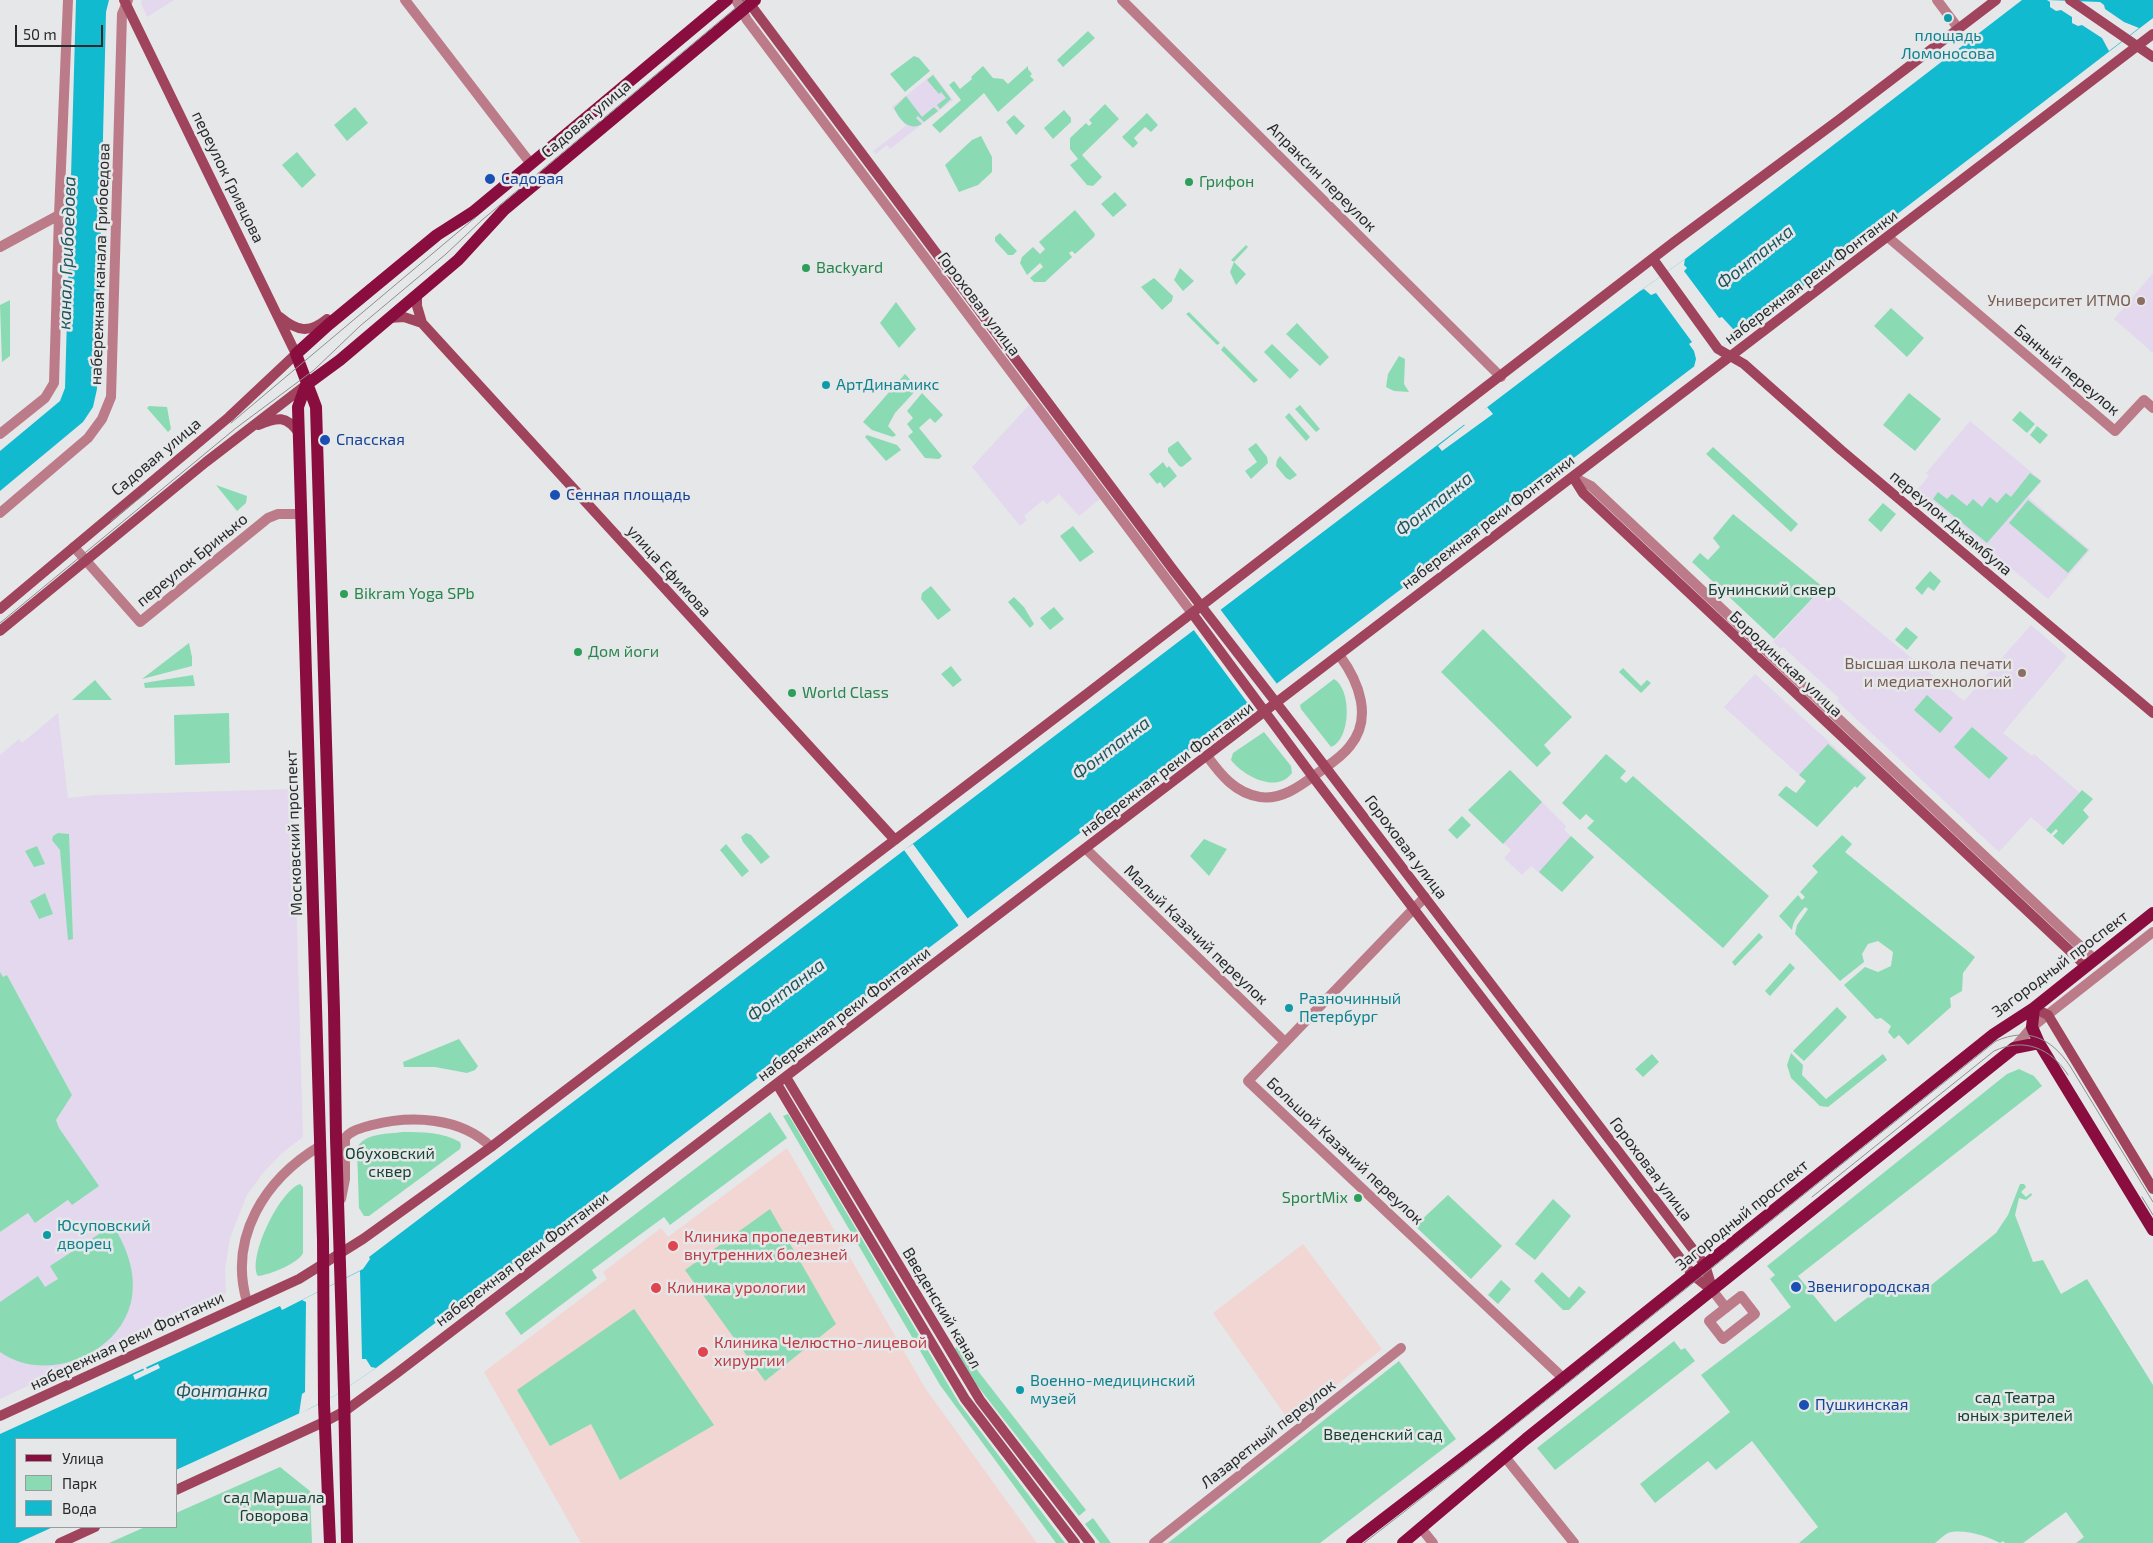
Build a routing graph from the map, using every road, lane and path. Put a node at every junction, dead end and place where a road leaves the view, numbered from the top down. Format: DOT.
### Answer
graph roads {
  1 [pos="405,0"];
  2 [pos="727,0"];
  3 [pos="1122,0"];
  4 [pos="1938,0"];
  5 [pos="1996,0"];
  6 [pos="2070,0"];
  7 [pos="126,1"];
  8 [pos="65,3"];
  9 [pos="746,3"];
  10 [pos="1958,28"];
  11 [pos="2153,34"];
  12 [pos="2137,46"];
  13 [pos="2153,57"];
  14 [pos="531,164"];
  15 [pos="59,215"];
  16 [pos="1888,238"];
  17 [pos="0,247"];
  18 [pos="1652,259"];
  19 [pos="417,294"];
  20 [pos="350,307"];
  21 [pos="279,317"];
  22 [pos="389,318"];
  23 [pos="422,322"];
  24 [pos="296,354"];
  25 [pos="1730,357"];
  26 [pos="1500,377"];
  27 [pos="306,384"];
  28 [pos="2153,408"];
  29 [pos="248,429"];
  30 [pos="299,433"];
  31 [pos="0,434"];
  32 [pos="1573,477"];
  33 [pos="0,513"];
  34 [pos="301,514"];
  35 [pos="74,547"];
  36 [pos="86,561"];
  37 [pos="1201,606"];
  38 [pos="0,609"];
  39 [pos="1192,613"];
  40 [pos="0,631"];
  41 [pos="1340,656"];
  42 [pos="1277,703"];
  43 [pos="1265,712"];
  44 [pos="2153,713"];
  45 [pos="1207,756"];
  46 [pos="1326,767"];
  47 [pos="1313,777"];
  48 [pos="894,840"];
  49 [pos="1086,849"];
  50 [pos="1425,897"];
  51 [pos="1413,908"];
  52 [pos="2153,914"];
  53 [pos="2153,932"];
  54 [pos="2090,963"];
  55 [pos="2034,1008"];
  56 [pos="2048,1015"];
  57 [pos="2032,1027"];
  58 [pos="1285,1042"];
  59 [pos="2039,1043"];
  60 [pos="2014,1048"];
  61 [pos="786,1077"];
  62 [pos="777,1084"];
  63 [pos="320,1146"];
  64 [pos="491,1147"];
  65 [pos="2153,1189"];
  66 [pos="338,1212"];
  67 [pos="2153,1230"];
  68 [pos="340,1254"];
  69 [pos="324,1264"];
  70 [pos="1705,1265"];
  71 [pos="1693,1275"];
  72 [pos="1713,1291"];
  73 [pos="247,1302"];
  74 [pos="1726,1308"];
  75 [pos="1401,1348"];
  76 [pos="1563,1378"];
  77 [pos="344,1411"];
  78 [pos="0,1416"];
  79 [pos="326,1421"];
  80 [pos="1505,1457"];
  81 [pos="178,1489"];
  82 [pos="93,1528"];
  83 [pos="1421,1528"];
  84 [pos="60,1543"];
  85 [pos="330,1543"];
  86 [pos="347,1543"];
  87 [pos="1075,1543"];
  88 [pos="1090,1543"];
  89 [pos="1154,1543"];
  90 [pos="1352,1543"];
  91 [pos="1403,1543"];
  92 [pos="1433,1543"];
  93 [pos="1574,1543"];
  1 -- 14 [label="street"];
  2 -- 14 [label="main road, Садовая улица"];
  3 -- 26 [label="street, Апраксин переулок"];
  4 -- 10 [label="street"];
  5 -- 10 [label="main road, набережная реки Фонтанки"];
  6 -- 12 [label="main road"];
  7 -- 21 [label="main road, переулок Гривцова"];
  7 -- 33 [label="street, набережная канала Грибоедова"];
  8 -- 15 [label="street"];
  9 -- 19 [label="main road, Садовая улица"];
  9 -- 37 [label="main road, Гороховая улица"];
  9 -- 39 [label="street, Гороховая улица"];
  10 -- 18 [label="main road, набережная реки Фонтанки"];
  11 -- 12 [label="main road, набережная реки Фонтанки"];
  12 -- 13 [label="main road"];
  12 -- 16 [label="main road, набережная реки Фонтанки"];
  14 -- 20 [label="main road, Садовая улица"];
  15 -- 17 [label="street"];
  15 -- 31 [label="street"];
  16 -- 25 [label="main road, набережная реки Фонтанки"];
  16 -- 28 [label="street, Банный переулок"];
  18 -- 25 [label="main road, переулок Джамбула"];
  18 -- 26 [label="main road, набережная реки Фонтанки"];
  19 -- 22 [label="main road, Садовая улица"];
  19 -- 23 [label="main road"];
  20 -- 21 [label="main road"];
  20 -- 24 [label="main road, Садовая улица"];
  21 -- 24 [label="main road, переулок Гривцова"];
  22 -- 23 [label="main road"];
  22 -- 27 [label="main road, Садовая улица"];
  23 -- 48 [label="main road, улица Ефимова"];
  24 -- 27 [label="main road, переулок Гривцова"];
  24 -- 35 [label="main road, Садовая улица"];
  25 -- 32 [label="main road, набережная реки Фонтанки"];
  25 -- 44 [label="main road, переулок Джамбула"];
  26 -- 37 [label="main road, набережная реки Фонтанки"];
  27 -- 29 [label="main road"];
  27 -- 30 [label="main road, Московский проспект"];
  27 -- 66 [label="main road"];
  29 -- 30 [label="main road"];
  29 -- 36 [label="main road"];
  30 -- 34 [label="main road, Московский проспект"];
  32 -- 41 [label="main road, набережная реки Фонтанки"];
  32 -- 54 [label="street, Бородинская улица"];
  34 -- 36 [label="street, переулок Бринько"];
  34 -- 63 [label="main road, Московский проспект"];
  35 -- 36 [label="street, переулок Бринько"];
  35 -- 38 [label="main road, Садовая улица"];
  36 -- 40 [label="main road"];
  37 -- 39 [label="main road, набережная реки Фонтанки"];
  37 -- 42 [label="main road, Гороховая улица"];
  39 -- 43 [label="main road, Гороховая улица"];
  39 -- 48 [label="main road, набережная реки Фонтанки"];
  41 -- 42 [label="main road, набережная реки Фонтанки"];
  41 -- 46 [label="street"];
  42 -- 43 [label="main road, набережная реки Фонтанки"];
  42 -- 46 [label="main road, Гороховая улица"];
  43 -- 45 [label="main road, набережная реки Фонтанки"];
  43 -- 47 [label="main road, Гороховая улица"];
  45 -- 47 [label="street"];
  45 -- 49 [label="main road, набережная реки Фонтанки"];
  46 -- 47 [label="street"];
  46 -- 50 [label="main road, Гороховая улица"];
  47 -- 51 [label="main road, Гороховая улица"];
  48 -- 64 [label="main road, набережная реки Фонтанки"];
  49 -- 58 [label="street, Малый Казачий переулок"];
  49 -- 61 [label="main road, набережная реки Фонтанки"];
  50 -- 51 [label="street, Большой Казачий переулок"];
  50 -- 70 [label="main road, Гороховая улица"];
  51 -- 58 [label="street, Большой Казачий переулок"];
  51 -- 71 [label="main road, Гороховая улица"];
  52 -- 54 [label="main road, Загородный проспект"];
  53 -- 56 [label="street, Загородный проспект"];
  54 -- 55 [label="main road, Загородный проспект"];
  55 -- 56 [label="main road"];
  55 -- 57 [label="main road"];
  55 -- 70 [label="main road, Загородный проспект"];
  56 -- 57 [label="street, Загородный проспект"];
  56 -- 65 [label="main road"];
  57 -- 59 [label="main road"];
  57 -- 60 [label="street, Загородный проспект"];
  58 -- 76 [label="street, Большой Казачий переулок"];
  59 -- 60 [label="main road, Загородный проспект"];
  59 -- 67 [label="main road"];
  60 -- 72 [label="main road, Загородный проспект"];
  61 -- 62 [label="main road, набережная реки Фонтанки"];
  61 -- 88 [label="main road, Введенский канал"];
  62 -- 77 [label="main road, набережная реки Фонтанки"];
  62 -- 87 [label="main road, Введенский канал"];
  63 -- 69 [label="main road, Московский проспект"];
  63 -- 73 [label="street"];
  64 -- 66 [label="street"];
  64 -- 68 [label="main road, набережная реки Фонтанки"];
  66 -- 68 [label="main road"];
  68 -- 69 [label="main road, набережная реки Фонтанки"];
  68 -- 77 [label="main road"];
  69 -- 73 [label="main road, набережная реки Фонтанки"];
  69 -- 79 [label="main road, Московский проспект"];
  70 -- 71 [label="main road, Загородный проспект"];
  70 -- 72 [label="main road, Гороховая улица"];
  71 -- 72 [label="main road, Гороховая улица"];
  71 -- 76 [label="main road, Загородный проспект"];
  72 -- 74 [label="street"];
  72 -- 80 [label="main road, Загородный проспект"];
  73 -- 78 [label="main road, набережная реки Фонтанки"];
  74 -- 74 [label="street"];
  75 -- 89 [label="street, Лазаретный переулок"];
  76 -- 90 [label="main road, Загородный проспект"];
  77 -- 79 [label="main road, набережная реки Фонтанки"];
  77 -- 86 [label="main road"];
  79 -- 81 [label="main road, набережная реки Фонтанки"];
  79 -- 85 [label="main road"];
  80 -- 83 [label="main road, Загородный проспект"];
  80 -- 93 [label="street"];
  82 -- 84 [label="main road"];
  83 -- 91 [label="main road, Загородный проспект"];
  83 -- 92 [label="street"];
}
